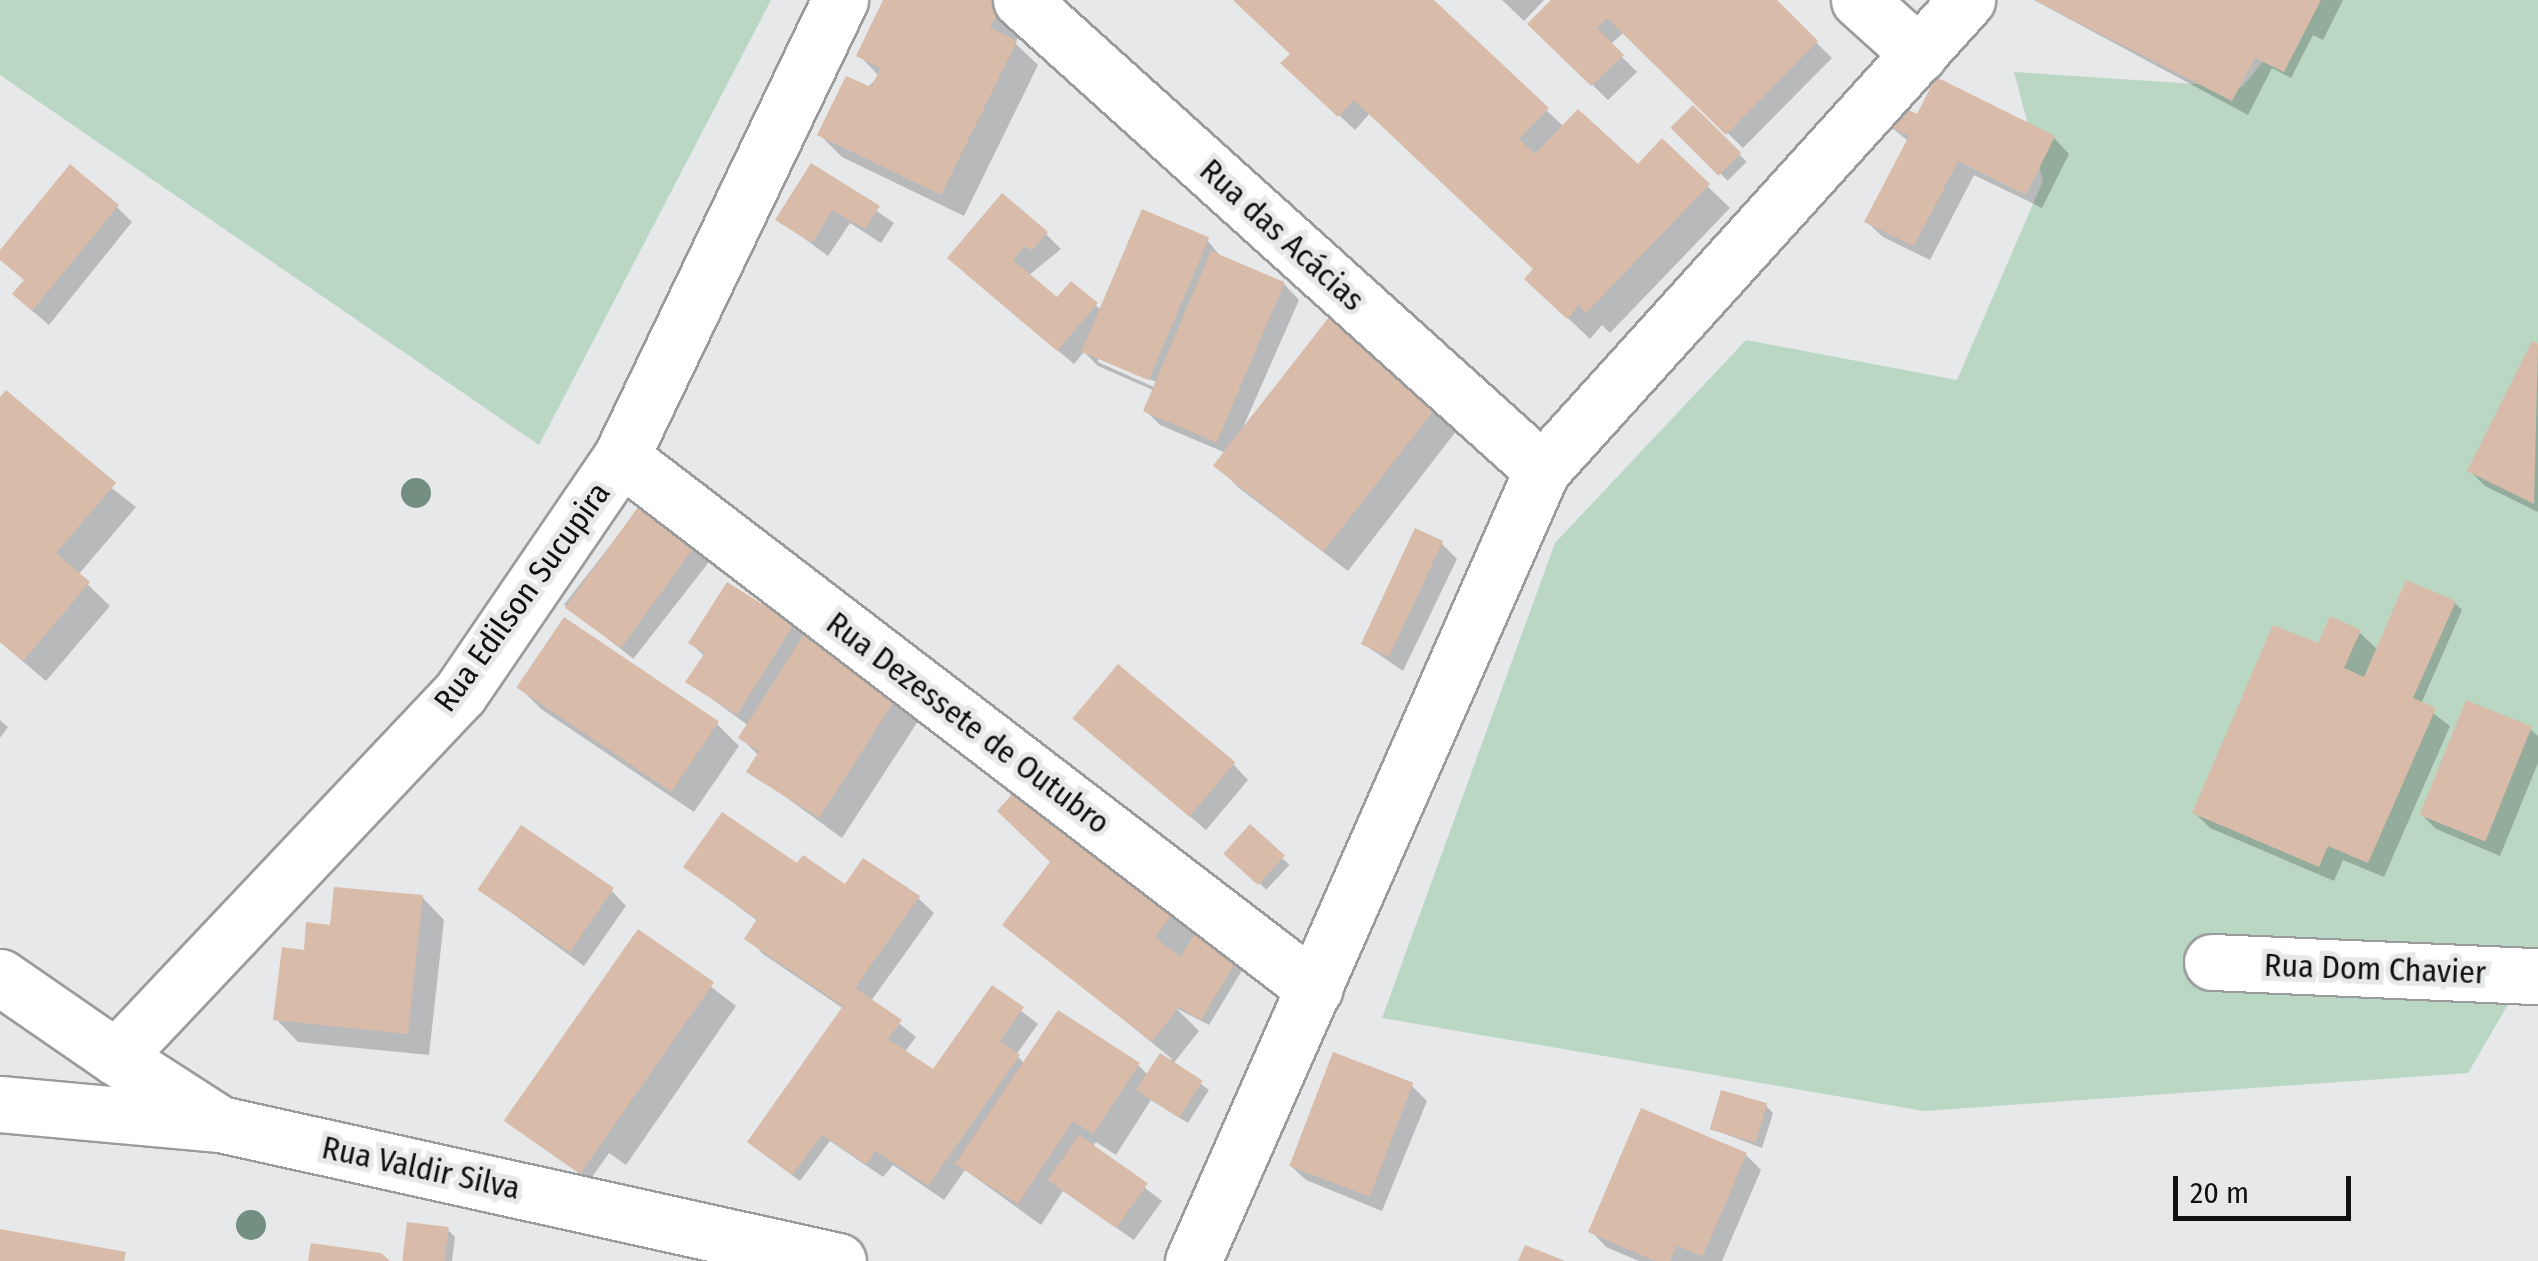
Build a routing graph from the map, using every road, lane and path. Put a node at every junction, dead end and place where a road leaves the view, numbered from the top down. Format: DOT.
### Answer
graph roads {
  1 [pos="840,0"];
  2 [pos="1022,0"];
  3 [pos="1859,0"];
  4 [pos="1967,0"];
  5 [pos="1919,54"];
  6 [pos="621,458"];
  7 [pos="1542,470"];
  8 [pos="2212,962"];
  9 [pos="2538,976"];
  10 [pos="0,977"];
  11 [pos="1315,989"];
  12 [pos="116,1057"];
  13 [pos="0,1104"];
  14 [pos="220,1124"];
  15 [pos="809,1258"];
  16 [pos="1193,1261"];
  1 -- 6 [label="street, Rua Edilson Sucupira"];
  2 -- 7 [label="street, Rua das Acácias"];
  3 -- 5 [label="street"];
  4 -- 5 [label="street"];
  5 -- 7 [label="street"];
  6 -- 11 [label="street, Rua Dezessete de Outubro"];
  6 -- 12 [label="street, Rua Edilson Sucupira"];
  7 -- 11 [label="street"];
  8 -- 9 [label="street, Rua Dom Chavier"];
  10 -- 12 [label="street"];
  11 -- 16 [label="street"];
  12 -- 14 [label="street"];
  13 -- 14 [label="street, Rua Valdir Silva"];
  14 -- 15 [label="street, Rua Valdir Silva"];
}
